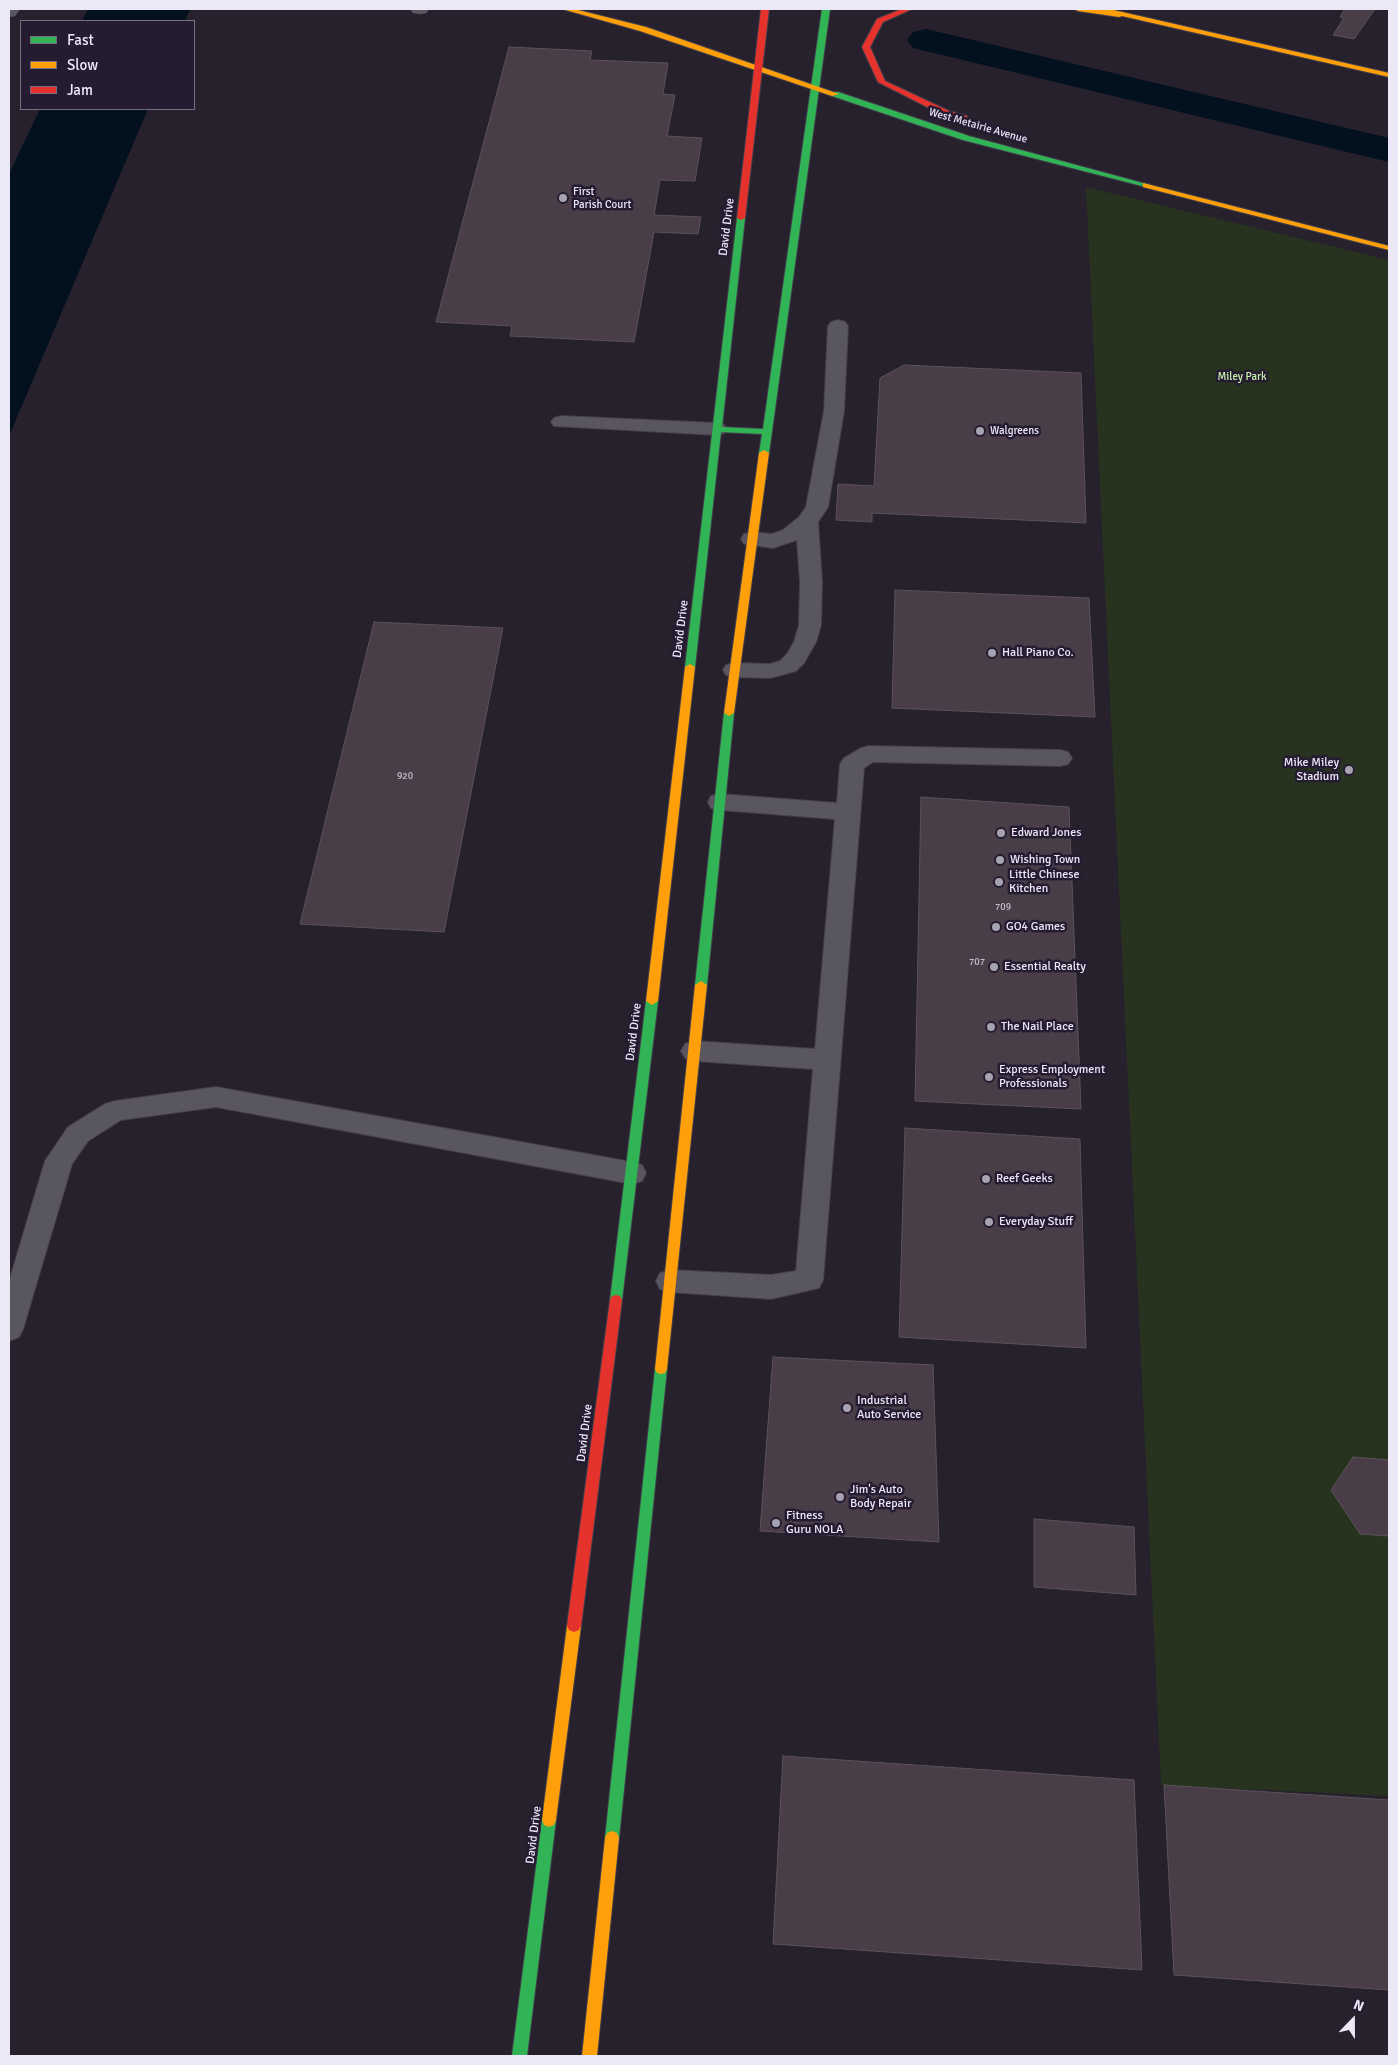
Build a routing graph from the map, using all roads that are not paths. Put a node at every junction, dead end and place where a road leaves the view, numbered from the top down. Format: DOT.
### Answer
graph roads {
  1 [pos="11,9"];
  2 [pos="566,9"];
  3 [pos="765,9"];
  4 [pos="826,9"];
  5 [pos="908,9"];
  6 [pos="1078,9"];
  7 [pos="1101,9"];
  8 [pos="9,12"];
  9 [pos="1155,21"];
  10 [pos="759,68"];
  11 [pos="1389,74"];
  12 [pos="814,86"];
  13 [pos="973,121"];
  14 [pos="1109,163"];
  15 [pos="1162,189"];
  16 [pos="1389,248"];
  17 [pos="838,326"];
  18 [pos="562,422"];
  19 [pos="717,429"];
  20 [pos="766,432"];
  21 [pos="807,522"];
  22 [pos="752,539"];
  23 [pos="734,670"];
  24 [pos="1060,758"];
  25 [pos="720,802"];
  26 [pos="848,812"];
  27 [pos="694,1051"];
  28 [pos="827,1060"];
  29 [pos="632,1173"];
  30 [pos="670,1281"];
  31 [pos="9,1329"];
  32 [pos="519,2056"];
  33 [pos="589,2056"];
  1 -- 8 [label="street"];
  2 -- 10 [label="main road, West Metairie Avenue"];
  3 -- 10 [label="main road, David Drive"];
  4 -- 12 [label="main road"];
  5 -- 13 [label="main road"];
  6 -- 9 [label="main road"];
  7 -- 9 [label="main road"];
  9 -- 11 [label="main road"];
  10 -- 12 [label="main road, West Metairie Avenue"];
  10 -- 19 [label="main road, David Drive"];
  12 -- 15 [label="main road, West Metairie Avenue"];
  12 -- 20 [label="main road"];
  14 -- 15 [label="main road"];
  15 -- 16 [label="main road, West Metairie Avenue"];
  17 -- 21 [label="lane"];
  18 -- 19 [label="lane"];
  19 -- 20 [label="main road"];
  19 -- 29 [label="main road, David Drive"];
  20 -- 22 [label="main road"];
  21 -- 22 [label="lane"];
  21 -- 23 [label="lane"];
  22 -- 23 [label="main road"];
  23 -- 25 [label="main road"];
  24 -- 26 [label="lane"];
  25 -- 26 [label="lane"];
  25 -- 27 [label="main road"];
  26 -- 28 [label="lane"];
  27 -- 28 [label="lane"];
  27 -- 30 [label="main road"];
  28 -- 30 [label="lane"];
  29 -- 31 [label="lane"];
  29 -- 32 [label="main road, David Drive"];
  30 -- 33 [label="main road"];
}
